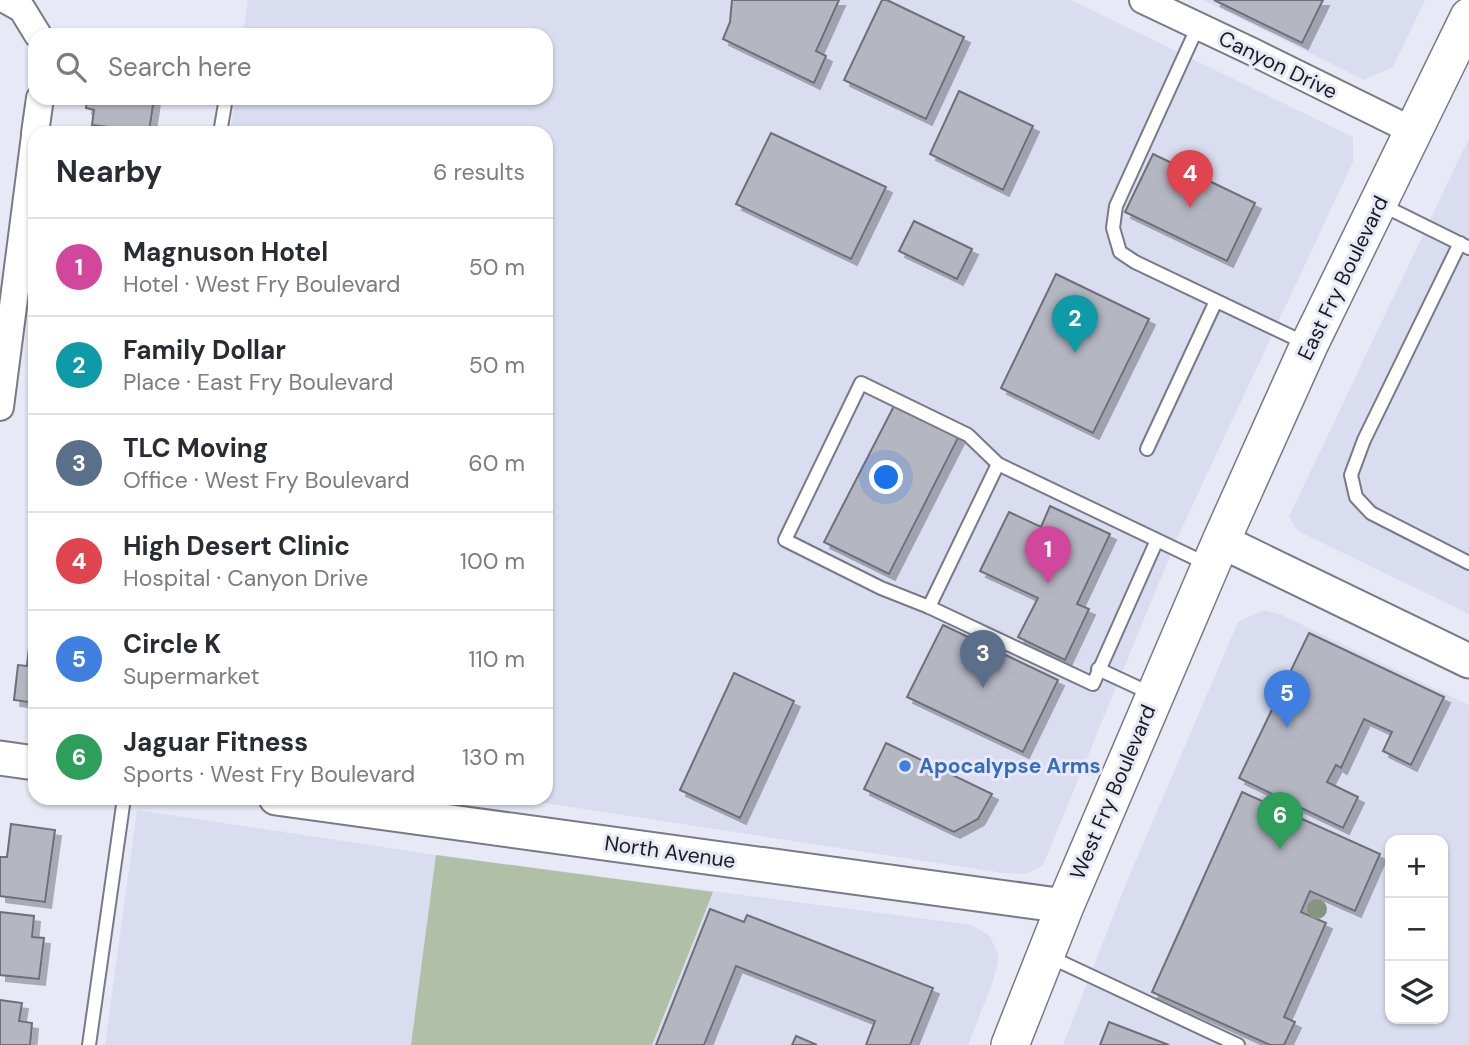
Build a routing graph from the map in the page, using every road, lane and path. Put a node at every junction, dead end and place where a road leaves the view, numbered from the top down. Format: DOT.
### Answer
graph roads {
  1 [pos="6,0"];
  2 [pos="1143,0"];
  3 [pos="1176,7"];
  4 [pos="1469,17"];
  5 [pos="1198,26"];
  6 [pos="34,28"];
  7 [pos="39,105"];
  8 [pos="225,105"];
  9 [pos="36,126"];
  10 [pos="221,126"];
  11 [pos="1413,131"];
  12 [pos="28,189"];
  13 [pos="1378,204"];
  14 [pos="1464,246"];
  15 [pos="1216,301"];
  16 [pos="1310,345"];
  17 [pos="0,407"];
  18 [pos="1147,449"];
  19 [pos="998,464"];
  20 [pos="1157,540"];
  21 [pos="1216,553"];
  22 [pos="1469,563"];
  23 [pos="929,607"];
  24 [pos="1469,661"];
  25 [pos="1098,669"];
  26 [pos="1155,695"];
  27 [pos="0,758"];
  28 [pos="28,763"];
  29 [pos="123,805"];
  30 [pos="327,805"];
  31 [pos="1065,906"];
  32 [pos="1045,955"];
  33 [pos="89,1045"];
  34 [pos="1010,1045"];
  35 [pos="1238,1045"];
  1 -- 6 [label="street"];
  2 -- 3 [label="street, Canyon Drive"];
  3 -- 5 [label="street, Canyon Drive"];
  4 -- 11 [label="main road, East Fry Boulevard"];
  5 -- 11 [label="street, Canyon Drive"];
  5 -- 15 [label="lane"];
  7 -- 9 [label="street"];
  8 -- 10 [label="lane"];
  11 -- 13 [label="main road, East Fry Boulevard"];
  12 -- 17 [label="street"];
  13 -- 14 [label="lane"];
  13 -- 16 [label="main road, East Fry Boulevard"];
  14 -- 22 [label="lane"];
  15 -- 16 [label="lane"];
  15 -- 18 [label="lane"];
  16 -- 21 [label="main road, East Fry Boulevard"];
  19 -- 20 [label="lane"];
  19 -- 23 [label="lane"];
  19 -- 23 [label="lane"];
  20 -- 21 [label="lane"];
  20 -- 25 [label="lane"];
  21 -- 24 [label="street"];
  21 -- 26 [label="main road, West Fry Boulevard"];
  23 -- 25 [label="lane"];
  25 -- 26 [label="lane"];
  26 -- 31 [label="main road, West Fry Boulevard"];
  27 -- 28 [label="street"];
  29 -- 33 [label="lane"];
  30 -- 31 [label="street, North Avenue"];
  31 -- 32 [label="main road, West Fry Boulevard"];
  32 -- 34 [label="main road, West Fry Boulevard"];
  32 -- 35 [label="lane"];
}
